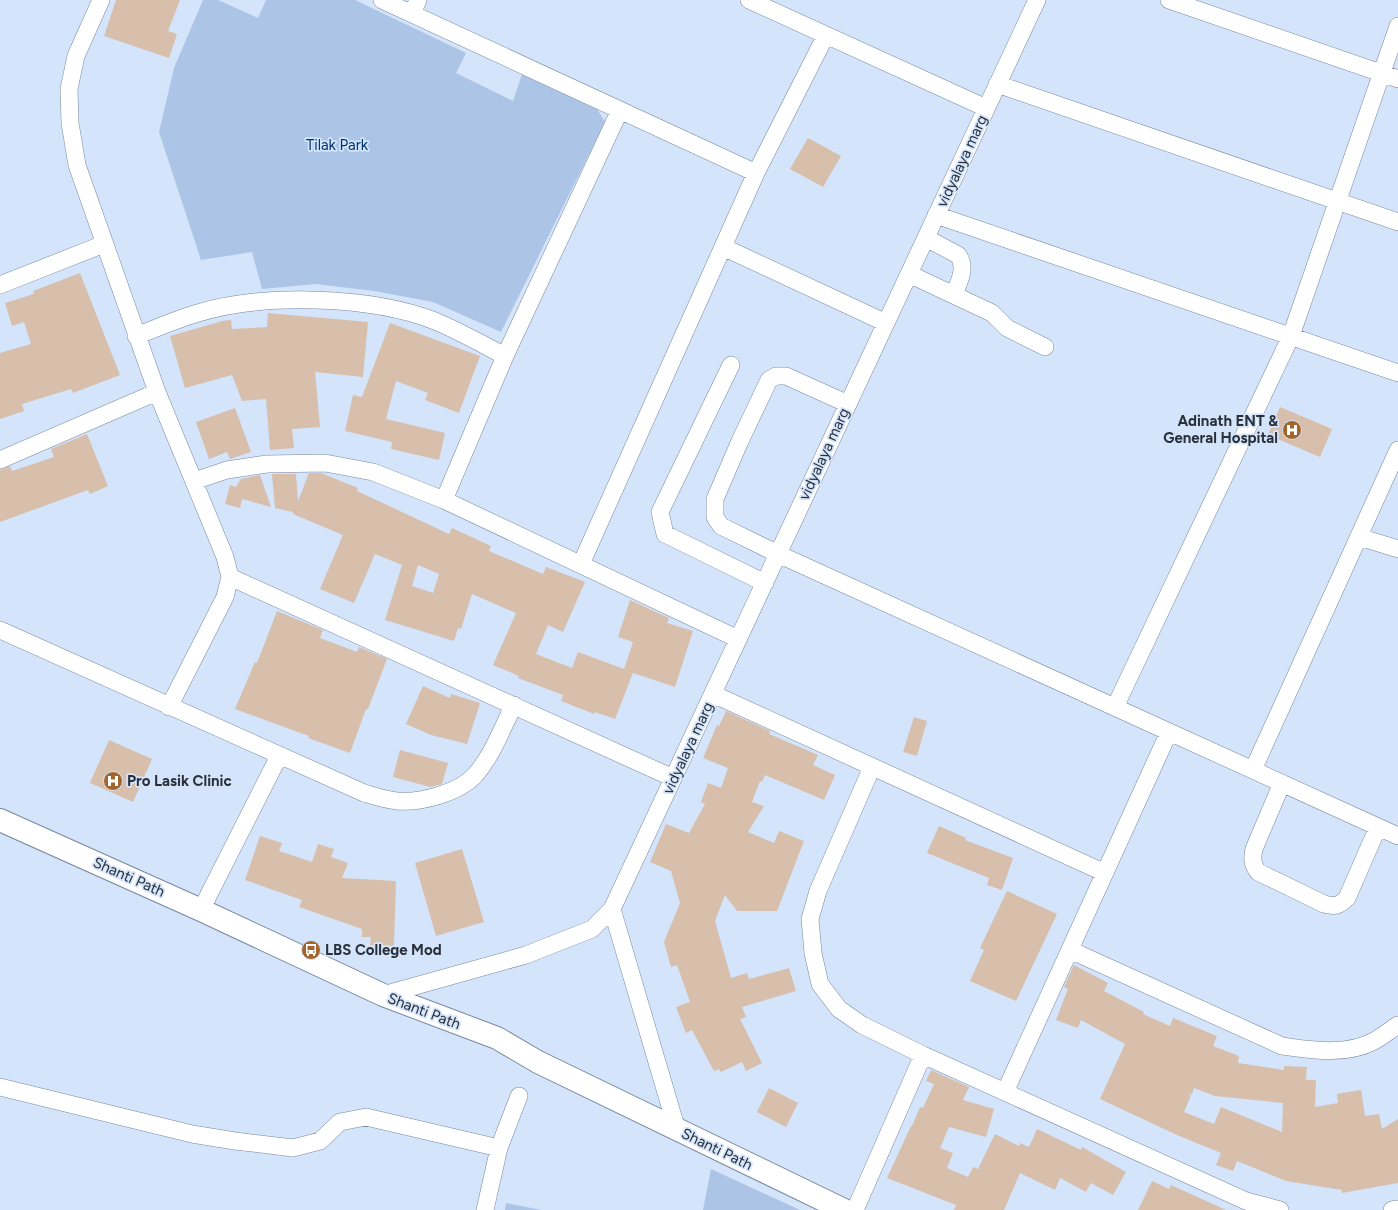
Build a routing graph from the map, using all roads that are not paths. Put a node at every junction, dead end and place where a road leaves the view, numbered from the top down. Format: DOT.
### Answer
graph roads {
  1 [pos="101,0"];
  2 [pos="382,0"];
  3 [pos="749,0"];
  4 [pos="1037,0"];
  5 [pos="1170,0"];
  6 [pos="415,7"];
  7 [pos="1398,26"];
  8 [pos="826,35"];
  9 [pos="1382,73"];
  10 [pos="1398,79"];
  11 [pos="997,84"];
  12 [pos="986,108"];
  13 [pos="620,110"];
  14 [pos="756,173"];
  15 [pos="1338,202"];
  16 [pos="936,215"];
  17 [pos="1398,222"];
  18 [pos="926,238"];
  19 [pos="104,244"];
  20 [pos="723,247"];
  21 [pos="909,274"];
  22 [pos="0,285"];
  23 [pos="954,294"];
  24 [pos="886,322"];
  25 [pos="136,336"];
  26 [pos="1291,336"];
  27 [pos="1045,347"];
  28 [pos="505,356"];
  29 [pos="731,365"];
  30 [pos="1398,373"];
  31 [pos="157,392"];
  32 [pos="848,404"];
  33 [pos="1398,450"];
  34 [pos="0,460"];
  35 [pos="194,481"];
  36 [pos="444,500"];
  37 [pos="1359,537"];
  38 [pos="1398,549"];
  39 [pos="778,554"];
  40 [pos="581,564"];
  41 [pos="230,576"];
  42 [pos="765,583"];
  43 [pos="0,630"];
  44 [pos="738,640"];
  45 [pos="713,694"];
  46 [pos="514,705"];
  47 [pos="169,707"];
  48 [pos="1115,707"];
  49 [pos="1169,732"];
  50 [pos="279,756"];
  51 [pos="872,767"];
  52 [pos="1253,770"];
  53 [pos="674,778"];
  54 [pos="1282,783"];
  55 [pos="0,820"];
  56 [pos="1378,827"];
  57 [pos="1398,836"];
  58 [pos="1105,873"];
  59 [pos="612,909"];
  60 [pos="201,910"];
  61 [pos="1070,950"];
  62 [pos="383,995"];
  63 [pos="1398,1025"];
  64 [pos="923,1055"];
  65 [pos="0,1087"];
  66 [pos="1005,1092"];
  67 [pos="519,1096"];
  68 [pos="677,1130"];
  69 [pos="500,1148"];
  70 [pos="1244,1205"];
  71 [pos="1398,1209"];
  72 [pos="485,1210"];
  73 [pos="844,1210"];
  74 [pos="855,1210"];
  75 [pos="1280,1210"];
  76 [pos="1392,1210"];
  1 -- 19 [label="street"];
  2 -- 6 [label="street"];
  3 -- 8 [label="street"];
  4 -- 11 [label="street, vidyalaya marg"];
  5 -- 9 [label="street"];
  6 -- 13 [label="street"];
  7 -- 9 [label="street"];
  8 -- 12 [label="street"];
  8 -- 14 [label="street"];
  9 -- 10 [label="street"];
  9 -- 15 [label="street"];
  11 -- 12 [label="street, vidyalaya marg"];
  11 -- 15 [label="street"];
  12 -- 16 [label="street, vidyalaya marg"];
  13 -- 14 [label="street"];
  13 -- 28 [label="street"];
  14 -- 20 [label="street"];
  15 -- 17 [label="street"];
  15 -- 26 [label="street"];
  16 -- 18 [label="street, vidyalaya marg"];
  16 -- 26 [label="street"];
  18 -- 21 [label="street, vidyalaya marg"];
  18 -- 23 [label="street"];
  19 -- 22 [label="street"];
  19 -- 25 [label="street"];
  20 -- 24 [label="street"];
  20 -- 40 [label="street"];
  21 -- 23 [label="street"];
  21 -- 24 [label="street, vidyalaya marg"];
  23 -- 27 [label="street"];
  24 -- 32 [label="street, vidyalaya marg"];
  25 -- 28 [label="street"];
  25 -- 31 [label="street"];
  26 -- 30 [label="street"];
  26 -- 48 [label="street"];
  28 -- 36 [label="street"];
  29 -- 42 [label="street"];
  31 -- 34 [label="street"];
  31 -- 35 [label="street"];
  32 -- 39 [label="street, vidyalaya marg"];
  32 -- 39 [label="street"];
  33 -- 37 [label="street"];
  35 -- 36 [label="street"];
  35 -- 41 [label="street"];
  36 -- 40 [label="street"];
  37 -- 38 [label="street"];
  37 -- 52 [label="street"];
  39 -- 42 [label="street, vidyalaya marg"];
  39 -- 48 [label="street"];
  40 -- 44 [label="street"];
  41 -- 46 [label="street"];
  41 -- 47 [label="street"];
  42 -- 44 [label="street, vidyalaya marg"];
  43 -- 47 [label="street"];
  44 -- 45 [label="street, vidyalaya marg"];
  45 -- 51 [label="street"];
  45 -- 53 [label="street, vidyalaya marg"];
  46 -- 50 [label="street"];
  46 -- 53 [label="street"];
  47 -- 50 [label="street"];
  48 -- 49 [label="street"];
  49 -- 52 [label="street"];
  49 -- 58 [label="street"];
  50 -- 60 [label="street"];
  51 -- 58 [label="street"];
  51 -- 64 [label="street"];
  52 -- 54 [label="street"];
  53 -- 59 [label="street, vidyalaya marg"];
  54 -- 56 [label="street"];
  54 -- 56 [label="street"];
  55 -- 60 [label="main road, Shanti Path"];
  56 -- 57 [label="street"];
  58 -- 61 [label="street"];
  59 -- 62 [label="street, vidyalaya marg"];
  59 -- 68 [label="street"];
  60 -- 62 [label="main road, Shanti Path"];
  61 -- 63 [label="street"];
  61 -- 66 [label="street"];
  62 -- 68 [label="main road, Shanti Path"];
  64 -- 66 [label="street"];
  64 -- 74 [label="street"];
  65 -- 69 [label="street"];
  66 -- 70 [label="street"];
  67 -- 69 [label="street"];
  68 -- 73 [label="main road, Shanti Path"];
  69 -- 72 [label="street"];
  70 -- 75 [label="street"];
  71 -- 76 [label="street"];
}
